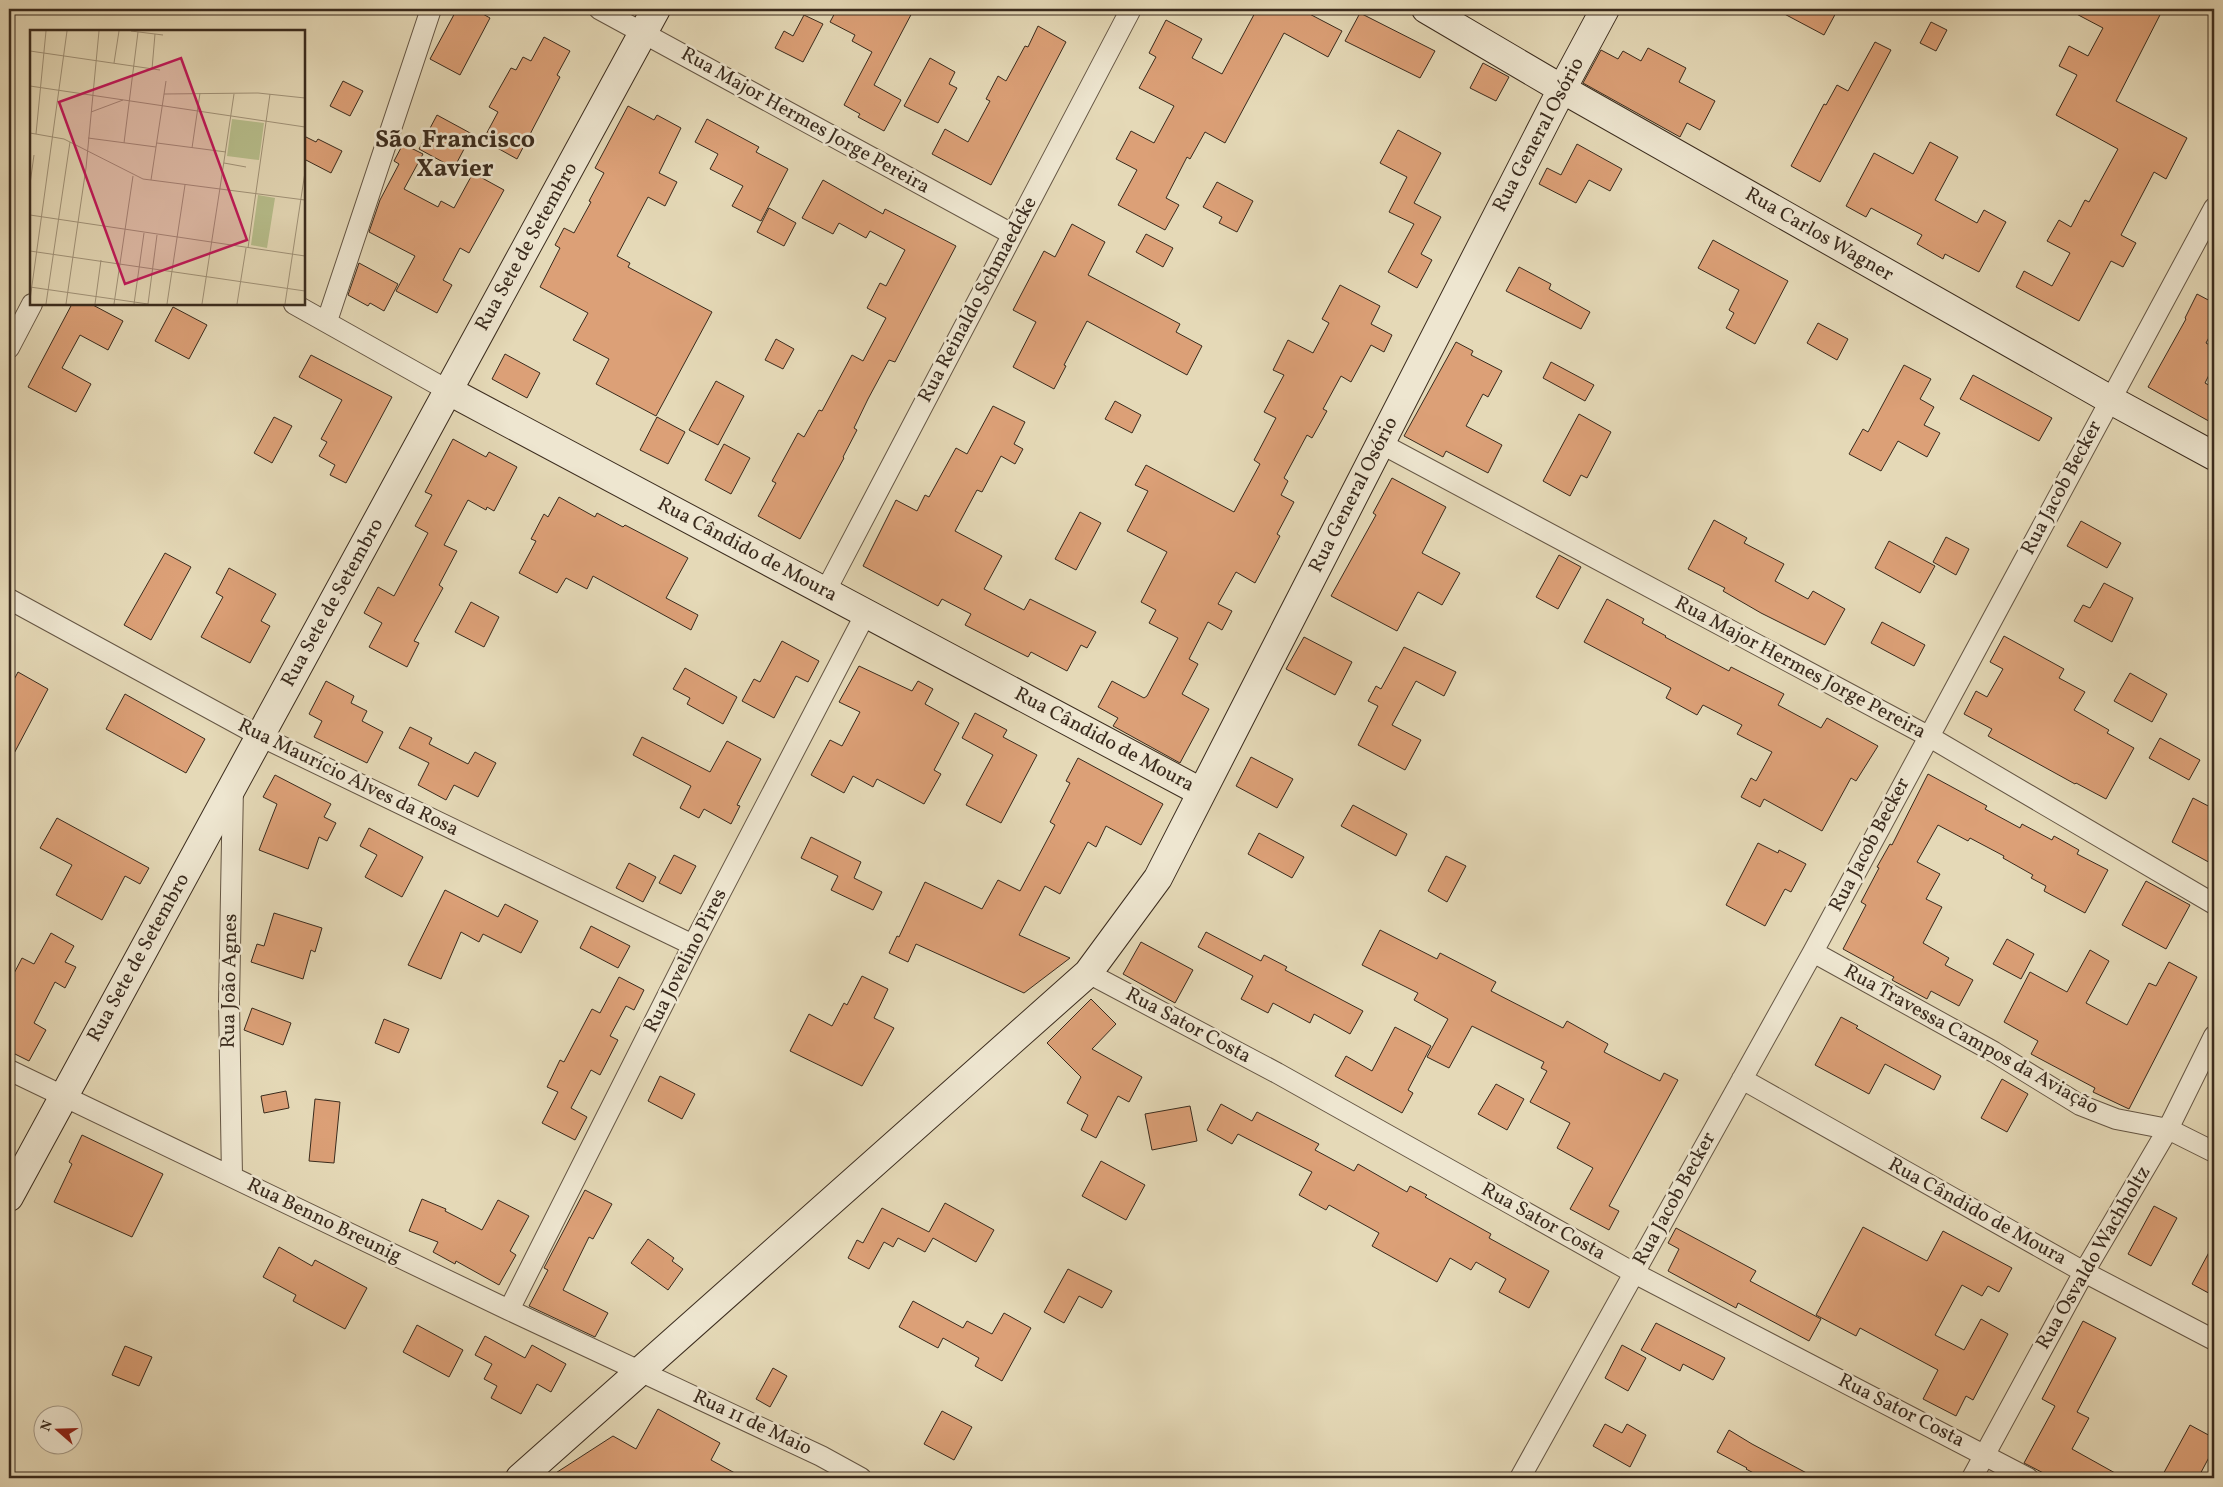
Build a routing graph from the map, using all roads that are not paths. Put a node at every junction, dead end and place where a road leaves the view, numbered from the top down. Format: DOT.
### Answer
graph roads {
  1 [pos="431,9"];
  2 [pos="599,9"];
  3 [pos="656,9"];
  4 [pos="1131,9"];
  5 [pos="1426,9"];
  6 [pos="1606,9"];
  7 [pos="644,33"];
  8 [pos="1562,89"];
  9 [pos="2214,208"];
  10 [pos="1012,234"];
  11 [pos="31,305"];
  12 [pos="296,305"];
  13 [pos="326,321"];
  14 [pos="9,348"];
  15 [pos="449,391"];
  16 [pos="2109,399"];
  17 [pos="1380,443"];
  18 [pos="2214,456"];
  19 [pos="825,592"];
  20 [pos="9,599"];
  21 [pos="866,613"];
  22 [pos="260,736"];
  23 [pos="1928,736"];
  24 [pos="233,785"];
  25 [pos="1202,792"];
  26 [pos="2214,904"];
  27 [pos="693,945"];
  28 [pos="1813,952"];
  29 [pos="1088,973"];
  30 [pos="2214,1036"];
  31 [pos="9,1070"];
  32 [pos="1742,1079"];
  33 [pos="64,1095"];
  34 [pos="2168,1128"];
  35 [pos="2214,1152"];
  36 [pos="232,1176"];
  37 [pos="9,1197"];
  38 [pos="2084,1272"];
  39 [pos="1634,1273"];
  40 [pos="509,1310"];
  41 [pos="2214,1340"];
  42 [pos="641,1371"];
  43 [pos="1985,1455"];
  44 [pos="520,1478"];
  45 [pos="861,1478"];
  46 [pos="1520,1478"];
  47 [pos="1972,1478"];
  48 [pos="2028,1478"];
  1 -- 13 [label="street"];
  2 -- 7 [label="street, Rua Major Hermes Jorge Pereira"];
  3 -- 7 [label="main road, Rua Sete de Setembro"];
  4 -- 10 [label="street, Rua Reinaldo Schmaedcke"];
  5 -- 8 [label="main road, Rua Carlos Wagner"];
  6 -- 8 [label="main road, Rua General Osório"];
  7 -- 10 [label="street, Rua Major Hermes Jorge Pereira"];
  7 -- 15 [label="main road, Rua Sete de Setembro"];
  8 -- 16 [label="main road, Rua Carlos Wagner"];
  8 -- 17 [label="main road, Rua General Osório"];
  9 -- 16 [label="street, Rua Jacob Becker"];
  10 -- 19 [label="street, Rua Reinaldo Schmaedcke"];
  11 -- 14 [label="street"];
  12 -- 13 [label="street, Rua Cândido de Moura"];
  13 -- 15 [label="street, Rua Cândido de Moura"];
  15 -- 19 [label="main road, Rua Cândido de Moura"];
  15 -- 22 [label="main road, Rua Sete de Setembro"];
  16 -- 18 [label="main road, Rua Carlos Wagner"];
  16 -- 23 [label="street, Rua Jacob Becker"];
  17 -- 23 [label="street, Rua Major Hermes Jorge Pereira"];
  17 -- 25 [label="main road, Rua General Osório"];
  19 -- 21 [label="main road, Rua Cândido de Moura"];
  20 -- 22 [label="street, Rua Maurício Alves da Rosa"];
  21 -- 25 [label="main road, Rua Cândido de Moura"];
  21 -- 27 [label="street, Rua Jovelino Pires"];
  22 -- 24 [label="main road, Rua Sete de Setembro"];
  22 -- 27 [label="street, Rua Maurício Alves da Rosa"];
  23 -- 26 [label="street, Rua Major Hermes Jorge Pereira"];
  23 -- 28 [label="street, Rua Jacob Becker"];
  24 -- 33 [label="main road, Rua Sete de Setembro"];
  24 -- 36 [label="street, Rua João Agnes"];
  25 -- 29 [label="main road, Rua General Osório"];
  27 -- 40 [label="street, Rua Jovelino Pires"];
  28 -- 32 [label="street, Rua Jacob Becker"];
  28 -- 34 [label="street, Rua Travessa Campos da Aviação"];
  29 -- 39 [label="street, Rua Sator Costa"];
  29 -- 42 [label="main road, Rua General Osório"];
  30 -- 34 [label="street, Rua Osvaldo Wachholtz"];
  31 -- 33 [label="street, Rua Benno Breunig"];
  32 -- 38 [label="street, Rua Cândido de Moura"];
  32 -- 39 [label="street, Rua Jacob Becker"];
  33 -- 36 [label="street, Rua Benno Breunig"];
  33 -- 37 [label="main road, Rua Sete de Setembro"];
  34 -- 35 [label="street, Rua Travessa Campos da Aviação"];
  34 -- 38 [label="street, Rua Osvaldo Wachholtz"];
  36 -- 40 [label="street, Rua Benno Breunig"];
  38 -- 41 [label="street, Rua Cândido de Moura"];
  38 -- 43 [label="street, Rua Osvaldo Wachholtz"];
  39 -- 43 [label="street, Rua Sator Costa"];
  39 -- 46 [label="street, Rua Jacob Becker"];
  40 -- 42 [label="street, Rua Benno Breunig"];
  42 -- 44 [label="main road, Rua General Osório"];
  42 -- 45 [label="street, Rua 11 de Maio"];
  43 -- 47 [label="street, Rua Osvaldo Wachholtz"];
  43 -- 48 [label="street, Rua Sator Costa"];
}
